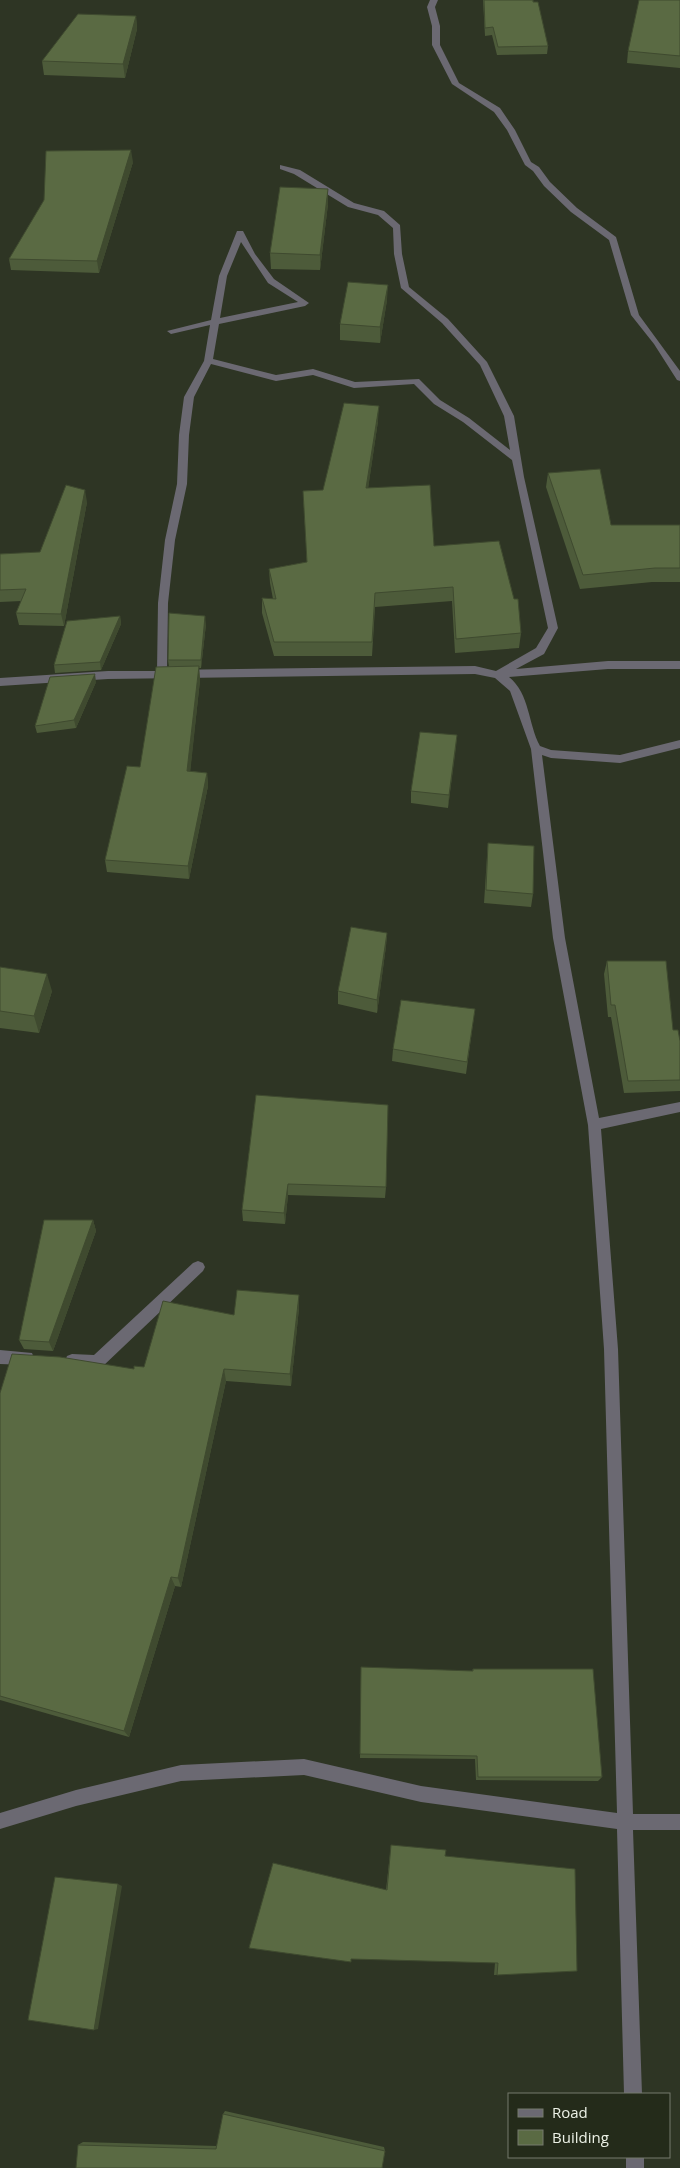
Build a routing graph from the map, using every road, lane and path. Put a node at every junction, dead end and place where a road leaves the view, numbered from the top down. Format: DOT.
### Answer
graph roads {
  1 [pos="434,0"];
  2 [pos="283,166"];
  3 [pos="216,320"];
  4 [pos="171,330"];
  5 [pos="208,360"];
  6 [pos="680,378"];
  7 [pos="516,459"];
  8 [pos="680,665"];
  9 [pos="162,674"];
  10 [pos="497,675"];
  11 [pos="0,682"];
  12 [pos="680,744"];
  13 [pos="536,749"];
  14 [pos="680,1106"];
  15 [pos="594,1125"];
  16 [pos="198,1267"];
  17 [pos="0,1357"];
  18 [pos="39,1359"];
  19 [pos="58,1360"];
  20 [pos="0,1821"];
  21 [pos="624,1822"];
  22 [pos="680,1822"];
  23 [pos="632,2093"];
  1 -- 6 [label="street"];
  2 -- 7 [label="street"];
  3 -- 3 [label="street"];
  3 -- 4 [label="street"];
  3 -- 5 [label="street"];
  5 -- 7 [label="street"];
  5 -- 9 [label="street"];
  7 -- 10 [label="street"];
  8 -- 10 [label="street"];
  9 -- 10 [label="street"];
  9 -- 11 [label="street"];
  10 -- 13 [label="street"];
  12 -- 13 [label="street"];
  13 -- 15 [label="street"];
  14 -- 15 [label="street"];
  15 -- 21 [label="street"];
  16 -- 19 [label="street"];
  17 -- 18 [label="street"];
  20 -- 21 [label="street"];
  21 -- 22 [label="street"];
  21 -- 23 [label="street"];
}
